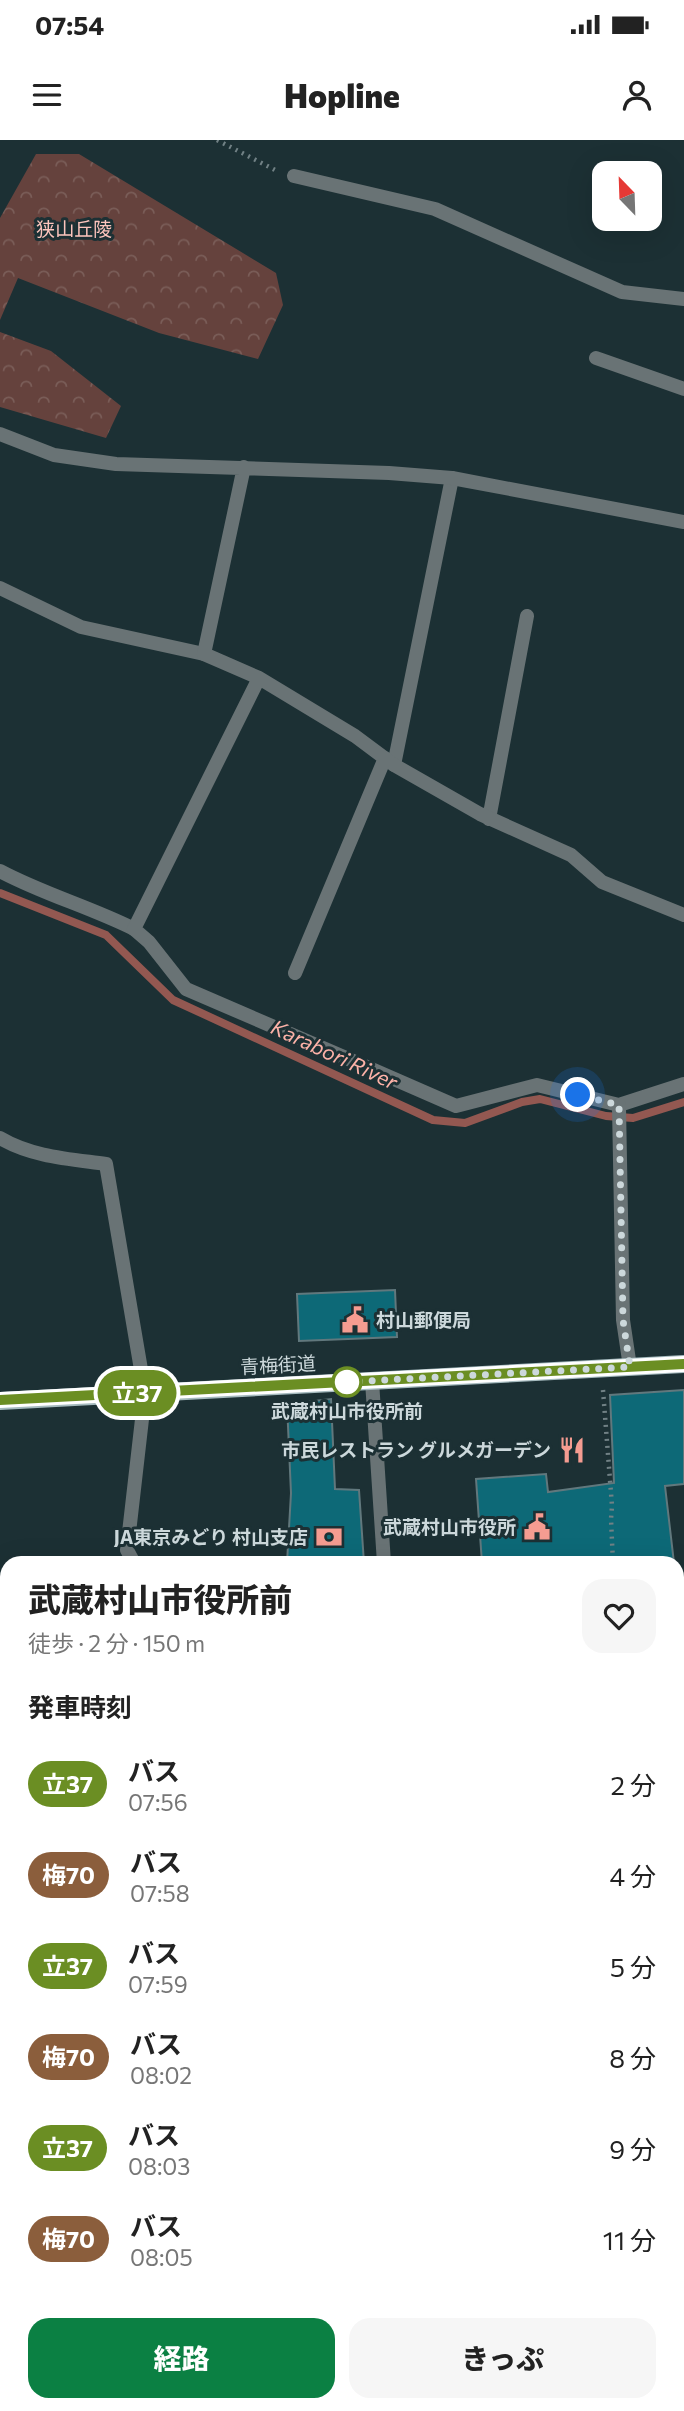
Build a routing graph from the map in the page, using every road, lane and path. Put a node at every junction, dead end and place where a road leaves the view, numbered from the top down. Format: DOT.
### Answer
graph roads {
  1 [pos="217,140"];
  2 [pos="294,176"];
  3 [pos="684,299"];
  4 [pos="596,358"];
  5 [pos="684,389"];
  6 [pos="0,434"];
  7 [pos="244,467"];
  8 [pos="452,478"];
  9 [pos="684,522"];
  10 [pos="0,588"];
  11 [pos="527,616"];
  12 [pos="204,654"];
  13 [pos="259,678"];
  14 [pos="389,761"];
  15 [pos="489,819"];
  16 [pos="0,871"];
  17 [pos="684,915"];
  18 [pos="134,929"];
  19 [pos="295,973"];
  20 [pos="684,1084"];
  21 [pos="619,1106"];
  22 [pos="0,1138"];
  23 [pos="684,1364"];
  24 [pos="630,1367"];
  25 [pos="601,1368"];
  26 [pos="372,1381"];
  27 [pos="145,1393"];
  28 [pos="0,1401"];
  29 [pos="130,1556"];
  30 [pos="384,1556"];
  31 [pos="614,1556"];
  1 -- 2 [label="path"];
  2 -- 3 [label="street"];
  4 -- 5 [label="street"];
  6 -- 7 [label="street"];
  7 -- 8 [label="street"];
  7 -- 12 [label="street"];
  8 -- 9 [label="street"];
  8 -- 14 [label="street"];
  10 -- 12 [label="street"];
  11 -- 15 [label="street"];
  12 -- 13 [label="street"];
  13 -- 14 [label="street"];
  13 -- 18 [label="street"];
  14 -- 15 [label="street"];
  14 -- 19 [label="street"];
  15 -- 17 [label="street"];
  16 -- 18 [label="street"];
  18 -- 21 [label="street"];
  20 -- 21 [label="street"];
  21 -- 24 [label="street"];
  22 -- 27 [label="street"];
  23 -- 24 [label="main road, 青梅街道"];
  24 -- 25 [label="main road, 青梅街道"];
  25 -- 26 [label="main road, 青梅街道"];
  25 -- 31 [label="path"];
  26 -- 27 [label="main road, 青梅街道"];
  26 -- 30 [label="street"];
  27 -- 28 [label="main road, 青梅街道"];
  27 -- 29 [label="street"];
}
